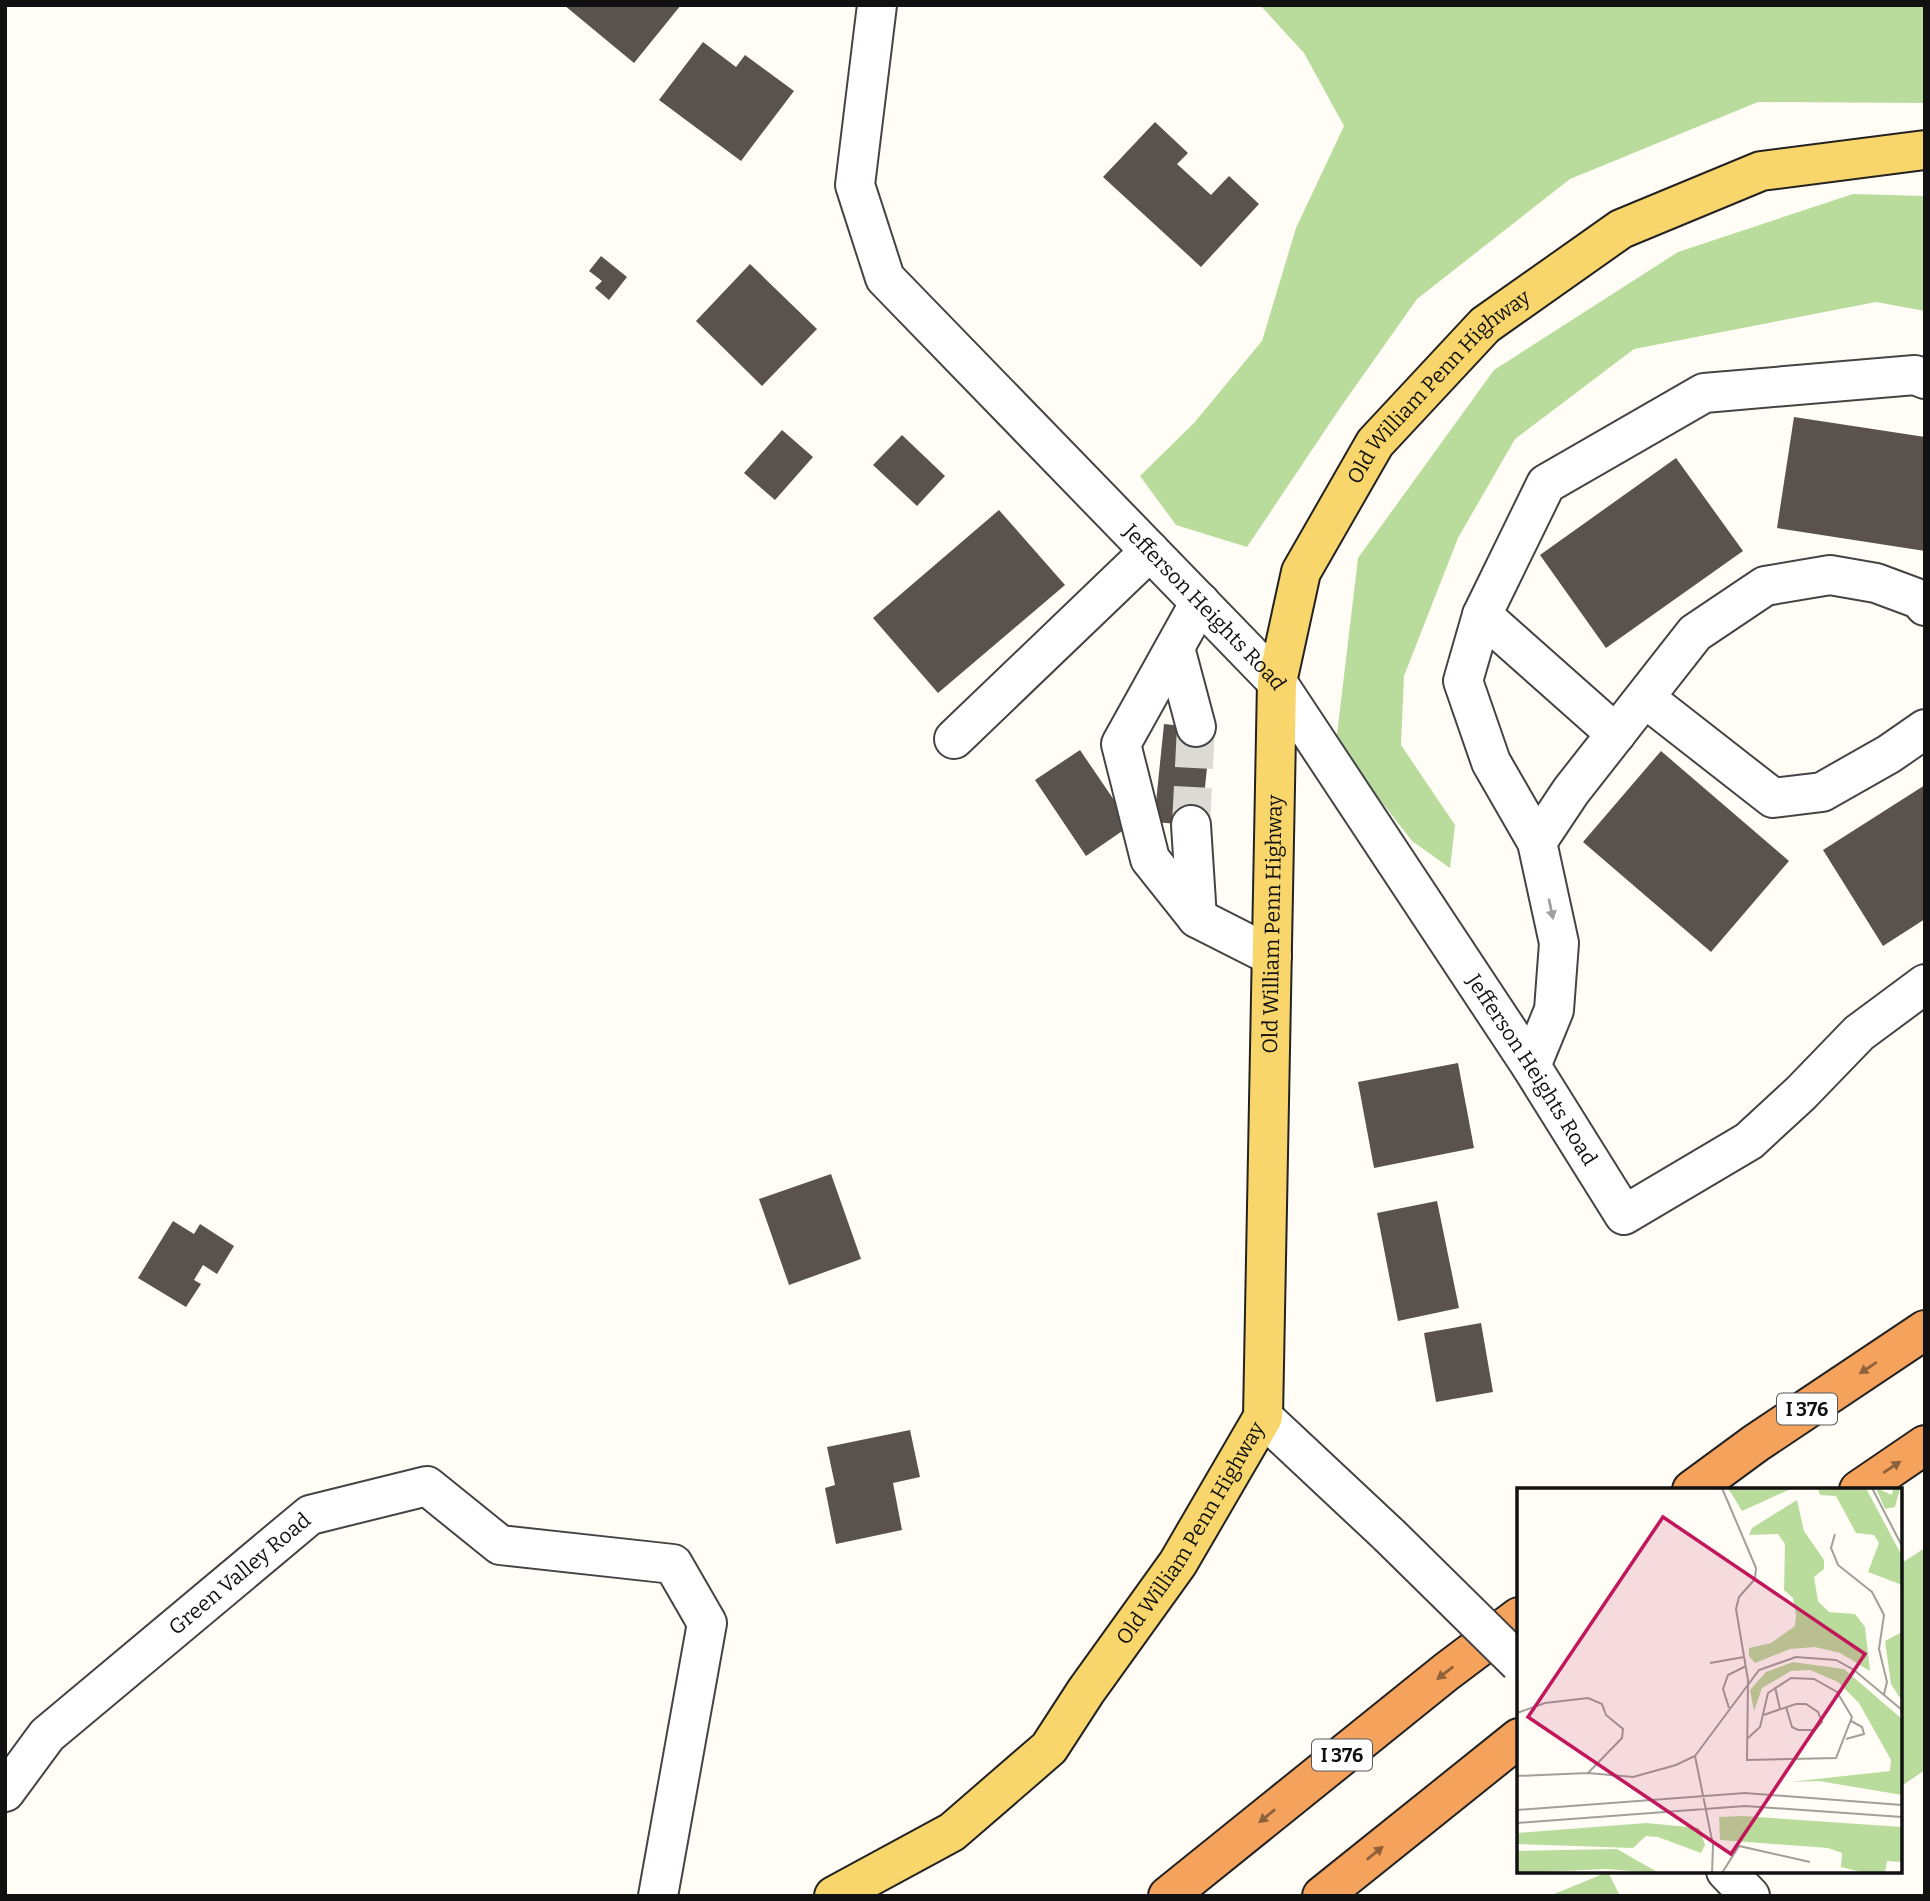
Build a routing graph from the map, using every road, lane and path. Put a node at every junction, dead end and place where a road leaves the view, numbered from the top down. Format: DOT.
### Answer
graph roads {
  1 [pos="877,5"];
  2 [pos="1925,150"];
  3 [pos="1925,379"];
  4 [pos="1150,551"];
  5 [pos="1200,602"];
  6 [pos="1925,606"];
  7 [pos="1482,615"];
  8 [pos="1175,648"];
  9 [pos="1277,682"];
  10 [pos="1645,698"];
  11 [pos="1196,727"];
  12 [pos="1925,729"];
  13 [pos="1616,734"];
  14 [pos="954,739"];
  15 [pos="1191,825"];
  16 [pos="1537,842"];
  17 [pos="1197,918"];
  18 [pos="1272,956"];
  19 [pos="1925,984"];
  20 [pos="1531,1066"];
  21 [pos="1925,1330"];
  22 [pos="1263,1417"];
  23 [pos="1925,1445"];
  24 [pos="1695,1488"];
  25 [pos="1862,1488"];
  26 [pos="1517,1619"];
  27 [pos="1517,1661"];
  28 [pos="1517,1740"];
  29 [pos="5,1792"];
  30 [pos="1728,1873"];
  31 [pos="658,1896"];
  32 [pos="834,1896"];
  33 [pos="1168,1896"];
  34 [pos="1322,1896"];
  35 [pos="1750,1896"];
  1 -- 4 [label="street, Jefferson Heights Road"];
  2 -- 9 [label="main road, Old William Penn Highway"];
  3 -- 7 [label="street"];
  4 -- 5 [label="street, Jefferson Heights Road"];
  4 -- 14 [label="street"];
  5 -- 8 [label="street"];
  5 -- 9 [label="street, Jefferson Heights Road"];
  6 -- 10 [label="street"];
  7 -- 13 [label="street"];
  7 -- 16 [label="street"];
  8 -- 11 [label="street"];
  8 -- 17 [label="street"];
  9 -- 18 [label="main road, Old William Penn Highway"];
  9 -- 20 [label="street, Jefferson Heights Road"];
  10 -- 12 [label="street"];
  10 -- 13 [label="street"];
  13 -- 16 [label="street"];
  15 -- 17 [label="street"];
  16 -- 20 [label="street, one-way"];
  17 -- 18 [label="street"];
  18 -- 22 [label="main road, Old William Penn Highway"];
  19 -- 20 [label="street, Jefferson Heights Road"];
  21 -- 24 [label="highway, I 376, one-way"];
  22 -- 27 [label="street, bridge"];
  22 -- 32 [label="main road, Old William Penn Highway"];
  25 -- 23 [label="highway, one-way"];
  26 -- 33 [label="highway, I 376, one-way"];
  34 -- 28 [label="highway, one-way"];
  29 -- 31 [label="street, Green Valley Road"];
  30 -- 35 [label="street"];
}
